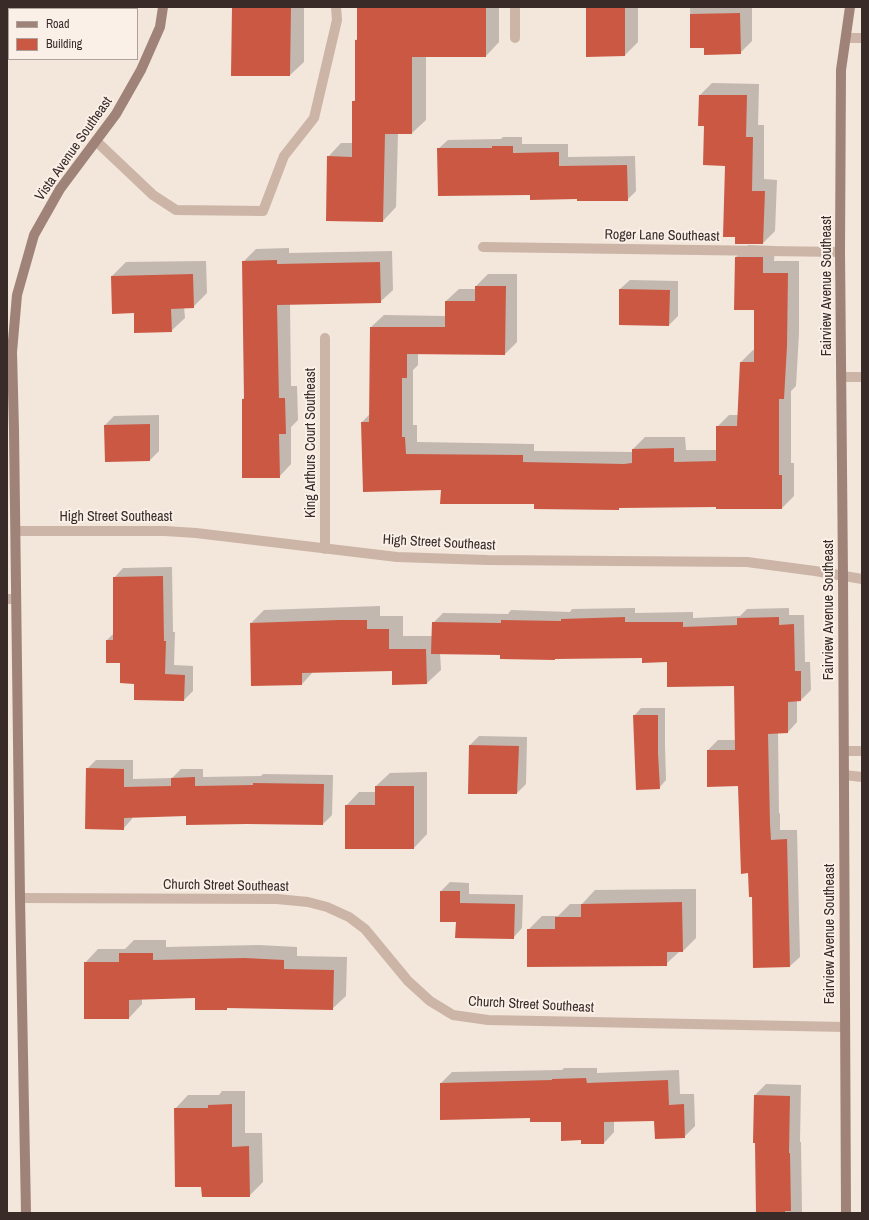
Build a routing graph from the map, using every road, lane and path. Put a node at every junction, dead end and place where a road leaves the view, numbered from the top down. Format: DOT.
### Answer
graph roads {
  1 [pos="164,7"];
  2 [pos="336,7"];
  3 [pos="515,7"];
  4 [pos="850,7"];
  5 [pos="515,38"];
  6 [pos="846,38"];
  7 [pos="862,38"];
  8 [pos="96,141"];
  9 [pos="483,247"];
  10 [pos="840,252"];
  11 [pos="325,338"];
  12 [pos="841,377"];
  13 [pos="862,377"];
  14 [pos="11,430"];
  15 [pos="16,531"];
  16 [pos="325,549"];
  17 [pos="843,576"];
  18 [pos="862,579"];
  19 [pos="12,599"];
  20 [pos="844,751"];
  21 [pos="862,751"];
  22 [pos="844,775"];
  23 [pos="862,777"];
  24 [pos="20,898"];
  25 [pos="844,1028"];
  26 [pos="26,1213"];
  27 [pos="846,1213"];
  1 -- 8 [label="main road, Vista Avenue Southeast"];
  2 -- 8 [label="street"];
  3 -- 5 [label="street"];
  4 -- 6 [label="main road, Fairview Avenue Southeast"];
  6 -- 7 [label="street"];
  6 -- 10 [label="main road, Fairview Avenue Southeast"];
  8 -- 14 [label="main road, Vista Avenue Southeast"];
  9 -- 10 [label="street, Roger Lane Southeast"];
  10 -- 12 [label="main road, Fairview Avenue Southeast"];
  11 -- 16 [label="street, King Arthurs Court Southeast"];
  12 -- 13 [label="street"];
  12 -- 17 [label="main road, Fairview Avenue Southeast"];
  14 -- 15 [label="main road, Vista Avenue Southeast"];
  15 -- 16 [label="street, High Street Southeast"];
  15 -- 19 [label="main road, Vista Avenue Southeast"];
  16 -- 17 [label="street, High Street Southeast"];
  17 -- 18 [label="street, High Street Southeast"];
  17 -- 20 [label="main road, Fairview Avenue Southeast"];
  19 -- 24 [label="main road, Vista Avenue Southeast"];
  20 -- 21 [label="street"];
  20 -- 22 [label="main road, Fairview Avenue Southeast"];
  22 -- 23 [label="street"];
  22 -- 25 [label="main road, Fairview Avenue Southeast"];
  24 -- 25 [label="street, Church Street Southeast"];
  24 -- 26 [label="main road, Vista Avenue Southeast"];
  25 -- 27 [label="main road, Fairview Avenue Southeast"];
}
